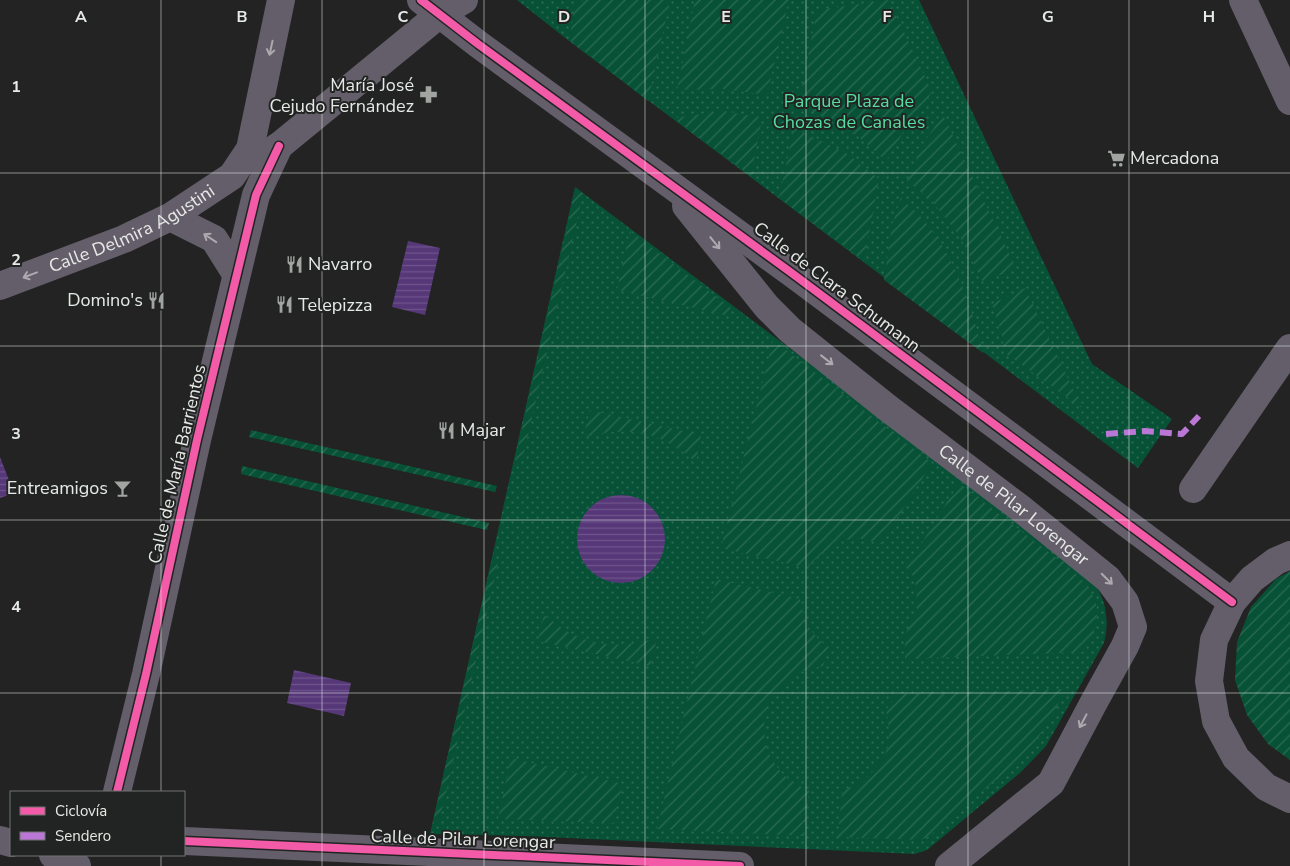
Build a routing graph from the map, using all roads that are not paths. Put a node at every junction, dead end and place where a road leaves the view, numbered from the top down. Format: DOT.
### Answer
graph roads {
  1 [pos="281,0"];
  2 [pos="464,0"];
  3 [pos="1242,0"];
  4 [pos="430,7"];
  5 [pos="1290,101"];
  6 [pos="279,146"];
  7 [pos="232,176"];
  8 [pos="663,178"];
  9 [pos="170,217"];
  10 [pos="236,274"];
  11 [pos="0,286"];
  12 [pos="1290,348"];
  13 [pos="1193,489"];
  14 [pos="1290,555"];
  15 [pos="1232,602"];
  16 [pos="117,791"];
  17 [pos="1290,799"];
  18 [pos="185,842"];
  19 [pos="55,856"];
  20 [pos="77,866"];
  21 [pos="740,866"];
  22 [pos="949,866"];
  1 -- 7 [label="street, Calle Delmira Agustini, one-way"];
  2 -- 4 [label="street, Calle Delmira Agustini"];
  3 -- 5 [label="street"];
  4 -- 6 [label="street, Calle Delmira Agustini"];
  4 -- 8 [label="street, Calle de Clara Schumann"];
  6 -- 7 [label="street, Calle Delmira Agustini"];
  6 -- 10 [label="street, Calle de María Barrientos"];
  7 -- 9 [label="street, Calle Delmira Agustini"];
  8 -- 15 [label="street, Calle de Clara Schumann"];
  8 -- 22 [label="street, Calle de Pilar Lorengar, one-way"];
  10 -- 9 [label="street, one-way"];
  9 -- 11 [label="street, Calle Delmira Agustini, one-way"];
  10 -- 16 [label="street, Calle de María Barrientos"];
  12 -- 13 [label="street"];
  14 -- 15 [label="street, bridge"];
  15 -- 17 [label="street, bridge"];
  18 -- 21 [label="street, Calle de Pilar Lorengar"];
  19 -- 20 [label="street"];
}
